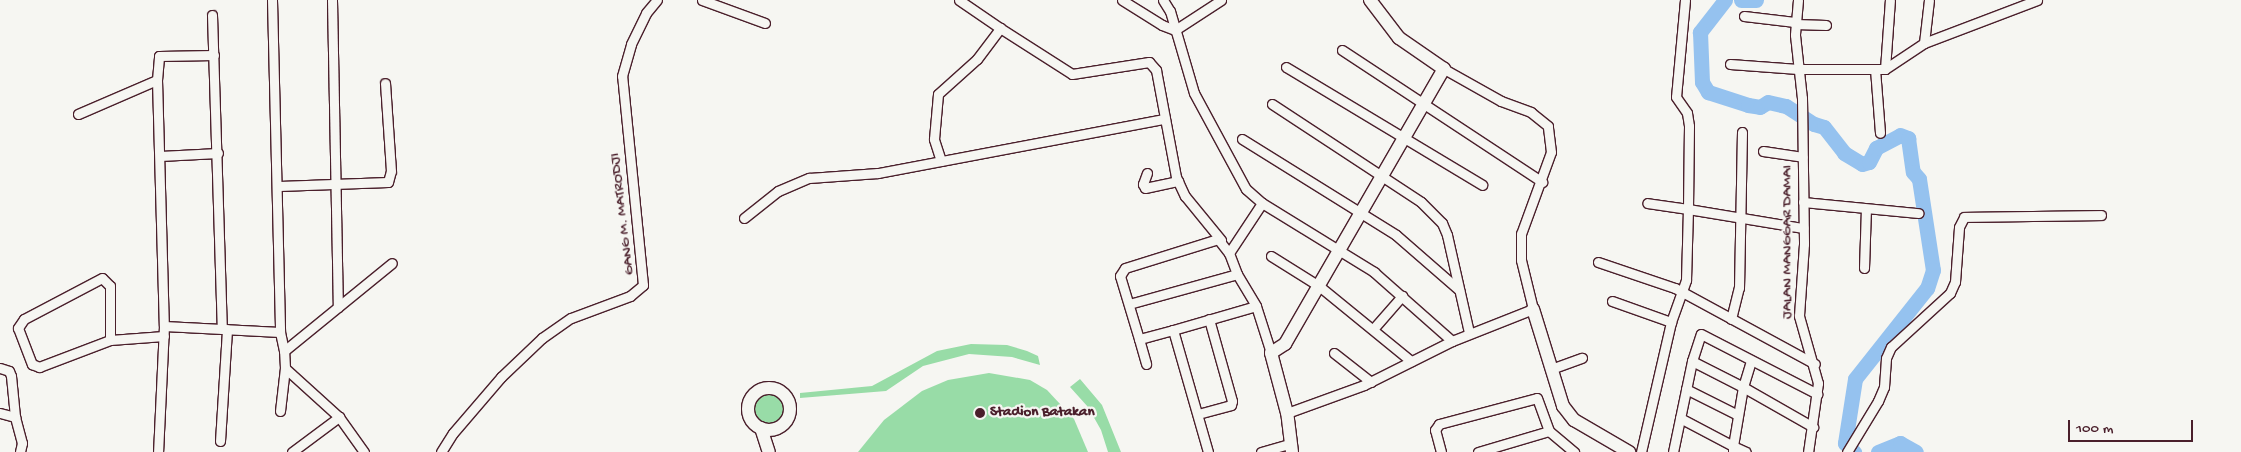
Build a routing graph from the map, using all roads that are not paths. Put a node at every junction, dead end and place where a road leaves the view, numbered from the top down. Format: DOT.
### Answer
graph roads {
  1 [pos="272,0"];
  2 [pos="332,0"];
  3 [pos="657,0"];
  4 [pos="702,0"];
  5 [pos="959,0"];
  6 [pos="1122,0"];
  7 [pos="1163,0"];
  8 [pos="1221,0"];
  9 [pos="1370,0"];
  10 [pos="1685,0"];
  11 [pos="1798,0"];
  12 [pos="1890,0"];
  13 [pos="1929,0"];
  14 [pos="2037,0"];
  15 [pos="212,15"];
  16 [pos="1744,16"];
  17 [pos="765,23"];
  18 [pos="1795,23"];
  19 [pos="1826,25"];
  20 [pos="1000,28"];
  21 [pos="1175,30"];
  22 [pos="1924,43"];
  23 [pos="1342,50"];
  24 [pos="214,55"];
  25 [pos="1730,64"];
  26 [pos="1286,67"];
  27 [pos="1444,69"];
  28 [pos="1798,69"];
  29 [pos="1880,69"];
  30 [pos="157,80"];
  31 [pos="385,83"];
  32 [pos="1272,104"];
  33 [pos="1425,104"];
  34 [pos="78,114"];
  35 [pos="1165,119"];
  36 [pos="1742,132"];
  37 [pos="1880,133"];
  38 [pos="1405,138"];
  39 [pos="1242,139"];
  40 [pos="1763,151"];
  41 [pos="218,153"];
  42 [pos="160,156"];
  43 [pos="1802,157"];
  44 [pos="941,162"];
  45 [pos="1147,173"];
  46 [pos="1384,177"];
  47 [pos="1178,181"];
  48 [pos="1542,182"];
  49 [pos="336,184"];
  50 [pos="1482,185"];
  51 [pos="279,186"];
  52 [pos="1803,202"];
  53 [pos="1262,203"];
  54 [pos="1648,203"];
  55 [pos="1688,209"];
  56 [pos="1866,209"];
  57 [pos="1918,213"];
  58 [pos="1362,214"];
  59 [pos="2101,214"];
  60 [pos="744,218"];
  61 [pos="1741,218"];
  62 [pos="1803,228"];
  63 [pos="1221,240"];
  64 [pos="1340,249"];
  65 [pos="1229,252"];
  66 [pos="1272,256"];
  67 [pos="1598,262"];
  68 [pos="392,263"];
  69 [pos="1864,268"];
  70 [pos="1237,274"];
  71 [pos="1319,286"];
  72 [pos="1459,290"];
  73 [pos="1682,292"];
  74 [pos="1402,296"];
  75 [pos="1612,301"];
  76 [pos="1129,304"];
  77 [pos="1256,306"];
  78 [pos="338,307"];
  79 [pos="1533,309"];
  80 [pos="1209,319"];
  81 [pos="1730,319"];
  82 [pos="1671,322"];
  83 [pos="164,326"];
  84 [pos="1374,328"];
  85 [pos="224,329"];
  86 [pos="1173,330"];
  87 [pos="280,332"];
  88 [pos="1470,333"];
  89 [pos="164,336"];
  90 [pos="1139,339"];
  91 [pos="110,340"];
  92 [pos="1452,341"];
  93 [pos="1278,348"];
  94 [pos="284,351"];
  95 [pos="1334,353"];
  96 [pos="1582,358"];
  97 [pos="1412,361"];
  98 [pos="1692,361"];
  99 [pos="1751,361"];
  100 [pos="1146,364"];
  101 [pos="1815,364"];
  102 [pos="0,368"];
  103 [pos="284,368"];
  104 [pos="1551,369"];
  105 [pos="1371,382"];
  106 [pos="1743,387"];
  107 [pos="1686,389"];
  108 [pos="1817,394"];
  109 [pos="280,411"];
  110 [pos="0,413"];
  111 [pos="1287,413"];
  112 [pos="1198,414"];
  113 [pos="1738,415"];
  114 [pos="14,417"];
  115 [pos="339,417"];
  116 [pos="1680,418"];
  117 [pos="1813,427"];
  118 [pos="761,428"];
  119 [pos="1549,431"];
  120 [pos="220,441"];
  121 [pos="1291,448"];
  122 [pos="1733,449"];
  123 [pos="1849,449"];
  124 [pos="20,452"];
  125 [pos="158,452"];
  126 [pos="292,452"];
  127 [pos="364,452"];
  128 [pos="441,452"];
  129 [pos="769,452"];
  130 [pos="1208,452"];
  131 [pos="1261,452"];
  132 [pos="1441,452"];
  133 [pos="1478,452"];
  134 [pos="1574,452"];
  135 [pos="1629,452"];
  136 [pos="1641,452"];
  137 [pos="1673,452"];
  138 [pos="1746,452"];
  139 [pos="1808,452"];
  1 -- 51 [label="street"];
  2 -- 49 [label="street"];
  3 -- 128 [label="street, GANG M. MATRODJI"];
  4 -- 17 [label="street"];
  5 -- 20 [label="street"];
  6 -- 21 [label="street"];
  7 -- 21 [label="street"];
  8 -- 21 [label="street"];
  9 -- 27 [label="street"];
  10 -- 55 [label="street"];
  11 -- 18 [label="street, JALAN MANGGAR DAMAI"];
  12 -- 29 [label="street"];
  13 -- 22 [label="street"];
  14 -- 22 [label="street"];
  15 -- 24 [label="street"];
  16 -- 18 [label="street"];
  18 -- 19 [label="street"];
  18 -- 28 [label="street, JALAN MANGGAR DAMAI"];
  20 -- 35 [label="street"];
  20 -- 44 [label="street"];
  21 -- 53 [label="street"];
  22 -- 29 [label="street"];
  23 -- 33 [label="street"];
  24 -- 30 [label="street"];
  24 -- 41 [label="street"];
  25 -- 28 [label="street"];
  26 -- 38 [label="street"];
  27 -- 33 [label="street"];
  27 -- 48 [label="street"];
  28 -- 29 [label="street"];
  28 -- 43 [label="street, JALAN MANGGAR DAMAI"];
  29 -- 37 [label="street"];
  30 -- 34 [label="street"];
  30 -- 42 [label="street"];
  31 -- 49 [label="street"];
  32 -- 46 [label="street"];
  33 -- 38 [label="street"];
  33 -- 48 [label="street"];
  35 -- 44 [label="street"];
  35 -- 47 [label="street"];
  36 -- 61 [label="street"];
  38 -- 46 [label="street"];
  38 -- 50 [label="street"];
  39 -- 58 [label="street"];
  40 -- 43 [label="street"];
  41 -- 42 [label="street"];
  41 -- 85 [label="street"];
  42 -- 83 [label="street"];
  43 -- 52 [label="street, JALAN MANGGAR DAMAI"];
  44 -- 60 [label="street"];
  45 -- 47 [label="street"];
  46 -- 58 [label="street"];
  46 -- 72 [label="street"];
  47 -- 63 [label="street"];
  48 -- 79 [label="street"];
  49 -- 51 [label="street"];
  49 -- 78 [label="street"];
  51 -- 87 [label="street"];
  52 -- 56 [label="street"];
  52 -- 62 [label="street, JALAN MANGGAR DAMAI"];
  53 -- 64 [label="street"];
  53 -- 65 [label="street"];
  54 -- 55 [label="street"];
  55 -- 61 [label="street"];
  55 -- 73 [label="street"];
  56 -- 57 [label="street"];
  56 -- 69 [label="street"];
  58 -- 64 [label="street"];
  58 -- 72 [label="street"];
  59 -- 123 [label="street"];
  61 -- 62 [label="street"];
  61 -- 81 [label="street"];
  62 -- 101 [label="street, JALAN MANGGAR DAMAI"];
  63 -- 65 [label="street"];
  63 -- 76 [label="street"];
  64 -- 71 [label="street"];
  64 -- 74 [label="street"];
  65 -- 70 [label="street"];
  66 -- 71 [label="street"];
  67 -- 73 [label="street"];
  68 -- 78 [label="street"];
  70 -- 76 [label="street"];
  70 -- 77 [label="street"];
  71 -- 84 [label="street"];
  71 -- 93 [label="street"];
  72 -- 88 [label="street"];
  73 -- 81 [label="street"];
  73 -- 82 [label="street"];
  74 -- 84 [label="street"];
  74 -- 92 [label="street"];
  75 -- 82 [label="street"];
  76 -- 90 [label="street"];
  77 -- 80 [label="street"];
  77 -- 93 [label="street"];
  78 -- 94 [label="street"];
  79 -- 88 [label="street"];
  79 -- 104 [label="street"];
  80 -- 86 [label="street"];
  80 -- 112 [label="street"];
  81 -- 101 [label="street"];
  82 -- 136 [label="street"];
  83 -- 85 [label="street"];
  83 -- 89 [label="street"];
  84 -- 97 [label="street"];
  85 -- 87 [label="street"];
  85 -- 120 [label="street"];
  86 -- 90 [label="street"];
  86 -- 112 [label="street"];
  87 -- 94 [label="street"];
  88 -- 92 [label="street"];
  89 -- 91 [label="street"];
  89 -- 125 [label="street"];
  90 -- 100 [label="street"];
  91 -- 91 [label="street"];
  92 -- 97 [label="street"];
  93 -- 111 [label="street"];
  94 -- 103 [label="street"];
  95 -- 105 [label="street"];
  96 -- 104 [label="street"];
  97 -- 105 [label="street"];
  98 -- 99 [label="street"];
  98 -- 106 [label="street"];
  98 -- 107 [label="street"];
  99 -- 106 [label="street"];
  99 -- 108 [label="street"];
  101 -- 108 [label="street, JALAN MANGGAR DAMAI"];
  102 -- 114 [label="street"];
  103 -- 109 [label="street"];
  103 -- 115 [label="street"];
  104 -- 135 [label="street"];
  105 -- 111 [label="street"];
  106 -- 113 [label="street"];
  106 -- 117 [label="street"];
  107 -- 113 [label="street"];
  107 -- 116 [label="street"];
  108 -- 117 [label="street, JALAN MANGGAR DAMAI"];
  110 -- 114 [label="street"];
  111 -- 121 [label="street"];
  112 -- 130 [label="street"];
  113 -- 122 [label="street"];
  114 -- 124 [label="street"];
  115 -- 126 [label="street"];
  115 -- 127 [label="street"];
  116 -- 122 [label="street"];
  116 -- 137 [label="street"];
  117 -- 139 [label="street, JALAN MANGGAR DAMAI"];
  118 -- 129 [label="street"];
  119 -- 132 [label="street"];
  119 -- 133 [label="street"];
  119 -- 134 [label="street"];
  121 -- 131 [label="street"];
  122 -- 138 [label="street"];
}
